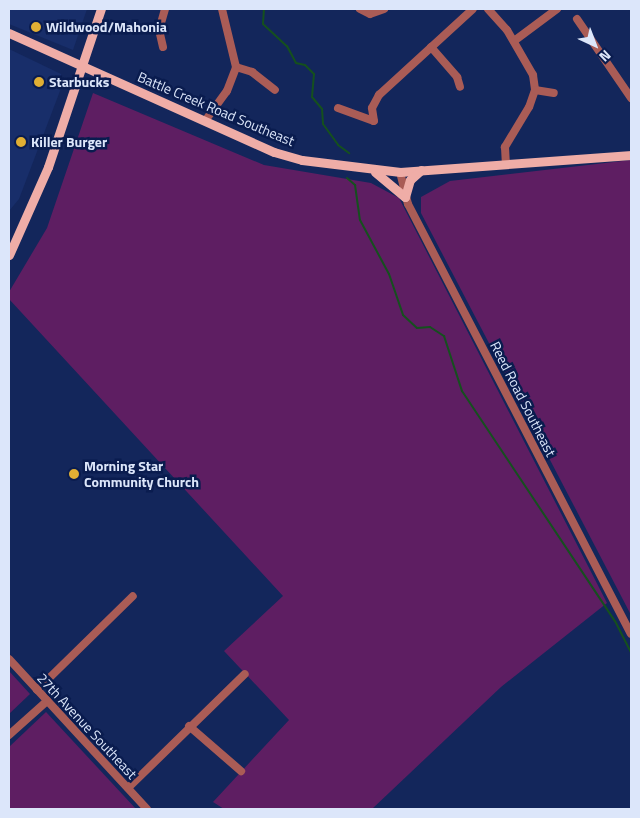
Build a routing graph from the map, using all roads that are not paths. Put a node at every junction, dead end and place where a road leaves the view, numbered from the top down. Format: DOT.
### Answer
graph roads {
  1 [pos="101,9"];
  2 [pos="165,9"];
  3 [pos="222,9"];
  4 [pos="360,9"];
  5 [pos="384,9"];
  6 [pos="473,9"];
  7 [pos="488,9"];
  8 [pos="557,9"];
  9 [pos="577,19"];
  10 [pos="9,33"];
  11 [pos="514,41"];
  12 [pos="163,47"];
  13 [pos="431,47"];
  14 [pos="82,66"];
  15 [pos="236,67"];
  16 [pos="460,87"];
  17 [pos="275,90"];
  18 [pos="535,90"];
  19 [pos="554,93"];
  20 [pos="631,98"];
  21 [pos="338,108"];
  22 [pos="205,121"];
  23 [pos="631,155"];
  24 [pos="506,164"];
  25 [pos="421,170"];
  26 [pos="374,171"];
  27 [pos="400,172"];
  28 [pos="405,198"];
  29 [pos="9,255"];
  30 [pos="133,596"];
  31 [pos="631,634"];
  32 [pos="9,659"];
  33 [pos="245,674"];
  34 [pos="37,690"];
  35 [pos="47,701"];
  36 [pos="189,726"];
  37 [pos="9,734"];
  38 [pos="241,771"];
  39 [pos="128,788"];
  40 [pos="147,809"];
  1 -- 14 [label="main road"];
  2 -- 12 [label="street"];
  3 -- 15 [label="street"];
  4 -- 5 [label="street"];
  6 -- 13 [label="street"];
  7 -- 11 [label="street"];
  8 -- 11 [label="street"];
  9 -- 20 [label="street"];
  10 -- 14 [label="main road, Battle Creek Road Southeast"];
  11 -- 18 [label="street"];
  13 -- 16 [label="street"];
  13 -- 21 [label="street"];
  14 -- 22 [label="main road, Battle Creek Road Southeast"];
  14 -- 29 [label="main road"];
  15 -- 17 [label="street"];
  15 -- 22 [label="street"];
  18 -- 19 [label="street"];
  18 -- 24 [label="street"];
  22 -- 26 [label="main road, Battle Creek Road Southeast"];
  23 -- 24 [label="main road, Battle Creek Road Southeast"];
  24 -- 25 [label="main road, Battle Creek Road Southeast"];
  25 -- 27 [label="main road, Battle Creek Road Southeast"];
  25 -- 28 [label="main road"];
  26 -- 27 [label="main road, Battle Creek Road Southeast"];
  26 -- 28 [label="main road"];
  27 -- 28 [label="street, Reed Road Southeast"];
  28 -- 31 [label="street, Reed Road Southeast"];
  30 -- 34 [label="street"];
  32 -- 34 [label="street, 27th Avenue Southeast"];
  33 -- 36 [label="street"];
  34 -- 35 [label="street, 27th Avenue Southeast"];
  35 -- 37 [label="street"];
  35 -- 39 [label="street, 27th Avenue Southeast"];
  36 -- 38 [label="street"];
  36 -- 39 [label="street"];
  39 -- 40 [label="street, 27th Avenue Southeast"];
}
